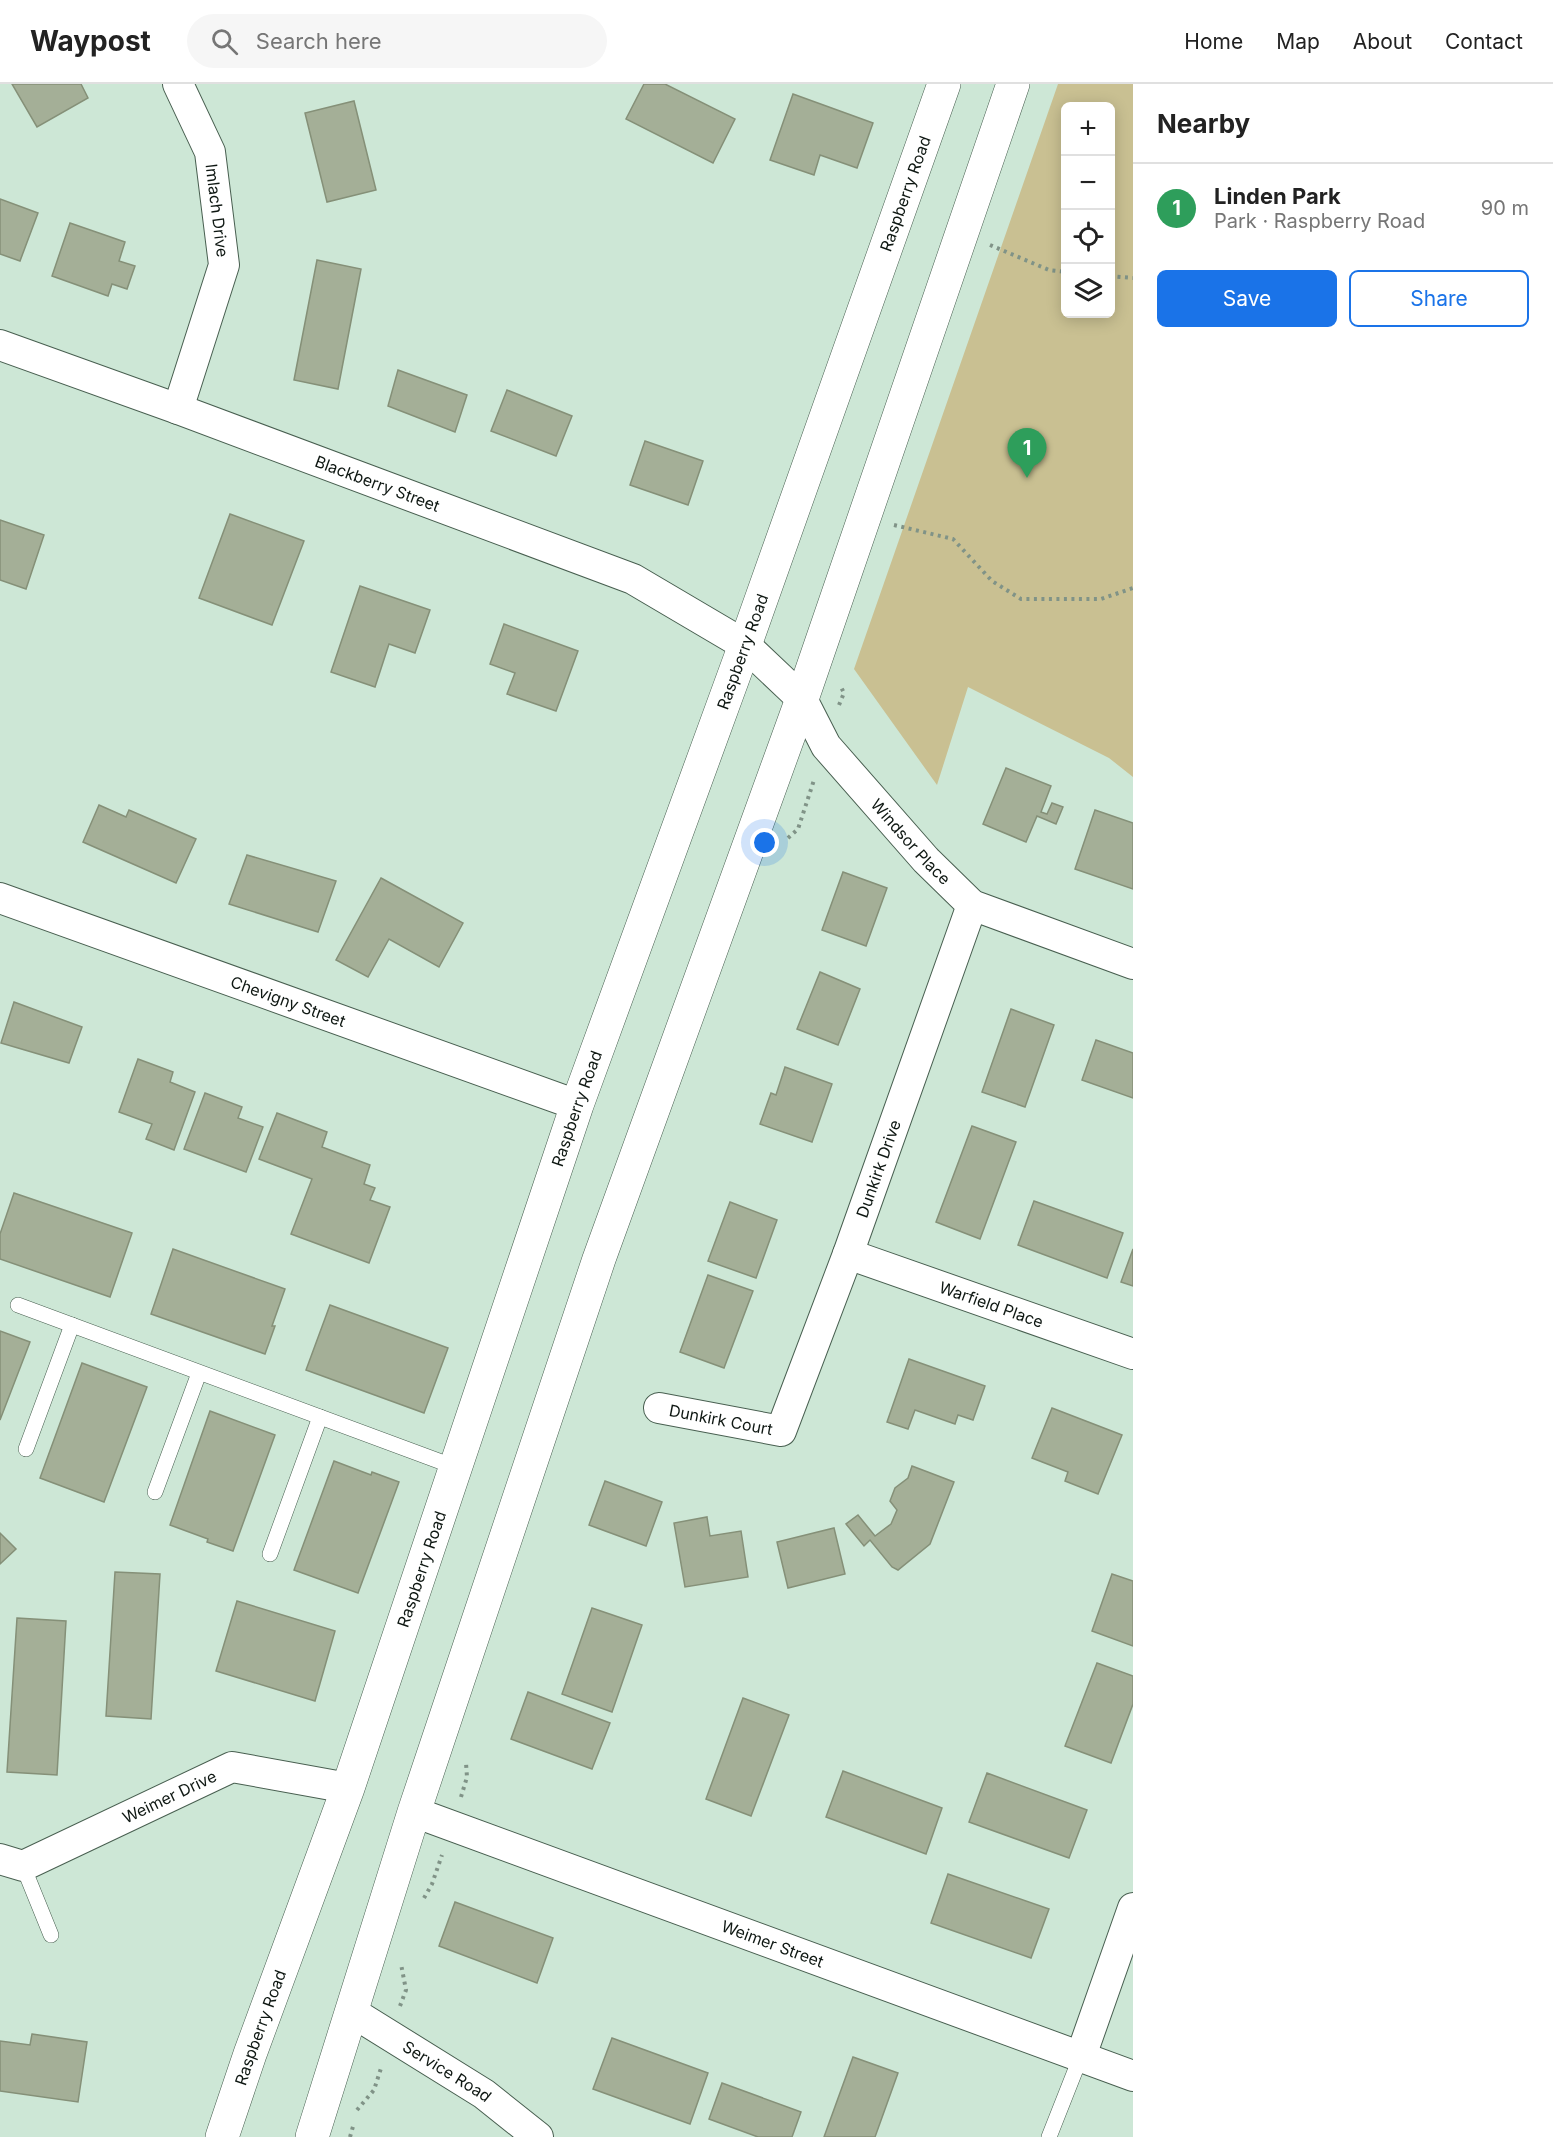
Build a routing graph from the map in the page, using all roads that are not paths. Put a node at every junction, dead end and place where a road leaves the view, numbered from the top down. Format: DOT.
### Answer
graph roads {
  1 [pos="178,84"];
  2 [pos="944,84"];
  3 [pos="1013,84"];
  4 [pos="0,345"];
  5 [pos="178,409"];
  6 [pos="745,645"];
  7 [pos="802,699"];
  8 [pos="0,898"];
  9 [pos="972,904"];
  10 [pos="1133,964"];
  11 [pos="577,1105"];
  12 [pos="848,1254"];
  13 [pos="18,1305"];
  14 [pos="72,1325"];
  15 [pos="1133,1354"];
  16 [pos="199,1372"];
  17 [pos="659,1408"];
  18 [pos="320,1417"];
  19 [pos="782,1431"];
  20 [pos="26,1449"];
  21 [pos="455,1467"];
  22 [pos="154,1492"];
  23 [pos="270,1554"];
  24 [pos="348,1788"];
  25 [pos="414,1812"];
  26 [pos="12,1862"];
  27 [pos="1133,1908"];
  28 [pos="51,1935"];
  29 [pos="352,2012"];
  30 [pos="1081,2056"];
  31 [pos="1133,2076"];
  32 [pos="222,2137"];
  33 [pos="312,2137"];
  34 [pos="538,2137"];
  35 [pos="1049,2137"];
  1 -- 5 [label="street, Imlach Drive"];
  2 -- 6 [label="main road, Raspberry Road"];
  3 -- 7 [label="main road"];
  4 -- 5 [label="street, Blackberry Street"];
  5 -- 6 [label="street, Blackberry Street"];
  6 -- 7 [label="street, Windsor Place"];
  6 -- 11 [label="main road, Raspberry Road"];
  7 -- 9 [label="street, Windsor Place"];
  7 -- 25 [label="main road"];
  8 -- 11 [label="street, Chevigny Street"];
  9 -- 10 [label="street, Windsor Place"];
  9 -- 12 [label="street, Dunkirk Drive"];
  11 -- 21 [label="main road, Raspberry Road"];
  12 -- 15 [label="street, Warfield Place"];
  12 -- 19 [label="street, Dunkirk Drive"];
  13 -- 14 [label="lane"];
  14 -- 16 [label="lane"];
  14 -- 20 [label="lane"];
  16 -- 18 [label="lane"];
  16 -- 22 [label="lane"];
  17 -- 19 [label="street, Dunkirk Court"];
  18 -- 21 [label="lane"];
  18 -- 23 [label="lane"];
  21 -- 24 [label="main road, Raspberry Road"];
  24 -- 26 [label="street, Weimer Drive"];
  24 -- 32 [label="main road, Raspberry Road"];
  25 -- 29 [label="main road"];
  25 -- 30 [label="street, Weimer Street"];
  26 -- 28 [label="lane"];
  27 -- 30 [label="street"];
  29 -- 33 [label="main road"];
  29 -- 34 [label="street, Service Road"];
  30 -- 31 [label="street, Weimer Street"];
  30 -- 35 [label="lane"];
}
